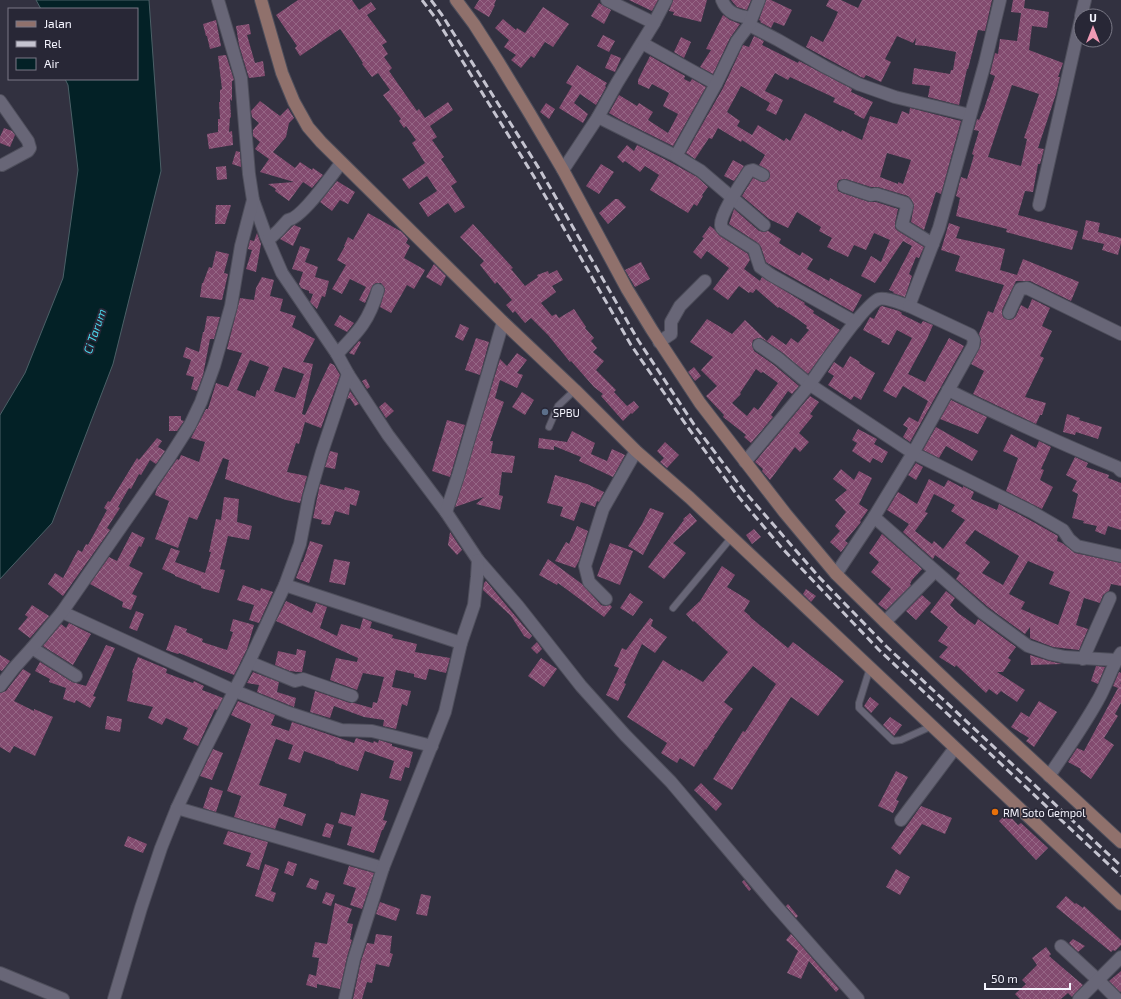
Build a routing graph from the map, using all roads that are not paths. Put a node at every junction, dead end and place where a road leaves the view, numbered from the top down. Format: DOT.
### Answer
graph roads {
  1 [pos="218,0"];
  2 [pos="261,0"];
  3 [pos="456,0"];
  4 [pos="607,0"];
  5 [pos="666,0"];
  6 [pos="722,0"];
  7 [pos="759,0"];
  8 [pos="1000,0"];
  9 [pos="750,22"];
  10 [pos="654,23"];
  11 [pos="642,43"];
  12 [pos="1074,48"];
  13 [pos="716,84"];
  14 [pos="0,101"];
  15 [pos="970,115"];
  16 [pos="598,117"];
  17 [pos="676,156"];
  18 [pos="341,163"];
  19 [pos="2,165"];
  20 [pos="563,170"];
  21 [pos="763,175"];
  22 [pos="844,186"];
  23 [pos="732,199"];
  24 [pos="253,200"];
  25 [pos="1039,205"];
  26 [pos="764,225"];
  27 [pos="268,240"];
  28 [pos="933,244"];
  29 [pos="705,281"];
  30 [pos="378,290"];
  31 [pos="908,306"];
  32 [pos="1009,313"];
  33 [pos="503,322"];
  34 [pos="856,322"];
  35 [pos="1121,334"];
  36 [pos="659,342"];
  37 [pos="759,345"];
  38 [pos="337,354"];
  39 [pos="348,374"];
  40 [pos="809,384"];
  41 [pos="575,390"];
  42 [pos="948,390"];
  43 [pos="549,427"];
  44 [pos="636,451"];
  45 [pos="913,453"];
  46 [pos="745,462"];
  47 [pos="1121,471"];
  48 [pos="446,512"];
  49 [pos="874,517"];
  50 [pos="731,538"];
  51 [pos="1121,556"];
  52 [pos="478,560"];
  53 [pos="934,571"];
  54 [pos="836,574"];
  55 [pos="285,585"];
  56 [pos="1110,598"];
  57 [pos="606,599"];
  58 [pos="673,608"];
  59 [pos="62,612"];
  60 [pos="885,622"];
  61 [pos="461,643"];
  62 [pos="32,648"];
  63 [pos="1119,656"];
  64 [pos="1083,659"];
  65 [pos="249,662"];
  66 [pos="870,668"];
  67 [pos="76,676"];
  68 [pos="0,686"];
  69 [pos="235,691"];
  70 [pos="352,696"];
  71 [pos="932,726"];
  72 [pos="432,746"];
  73 [pos="955,748"];
  74 [pos="1049,776"];
  75 [pos="177,808"];
  76 [pos="901,820"];
  77 [pos="1121,842"];
  78 [pos="383,868"];
  79 [pos="1121,904"];
  80 [pos="1061,946"];
  81 [pos="1121,957"];
  82 [pos="0,973"];
  83 [pos="1098,980"];
  84 [pos="63,999"];
  85 [pos="114,999"];
  86 [pos="345,999"];
  87 [pos="858,999"];
  88 [pos="1079,999"];
  89 [pos="1117,999"];
  1 -- 24 [label="street"];
  2 -- 18 [label="main road"];
  3 -- 20 [label="main road"];
  4 -- 10 [label="street"];
  5 -- 10 [label="street"];
  6 -- 9 [label="street"];
  7 -- 9 [label="street"];
  8 -- 15 [label="street"];
  9 -- 13 [label="street"];
  9 -- 15 [label="street"];
  10 -- 11 [label="street"];
  11 -- 13 [label="street"];
  11 -- 16 [label="street"];
  12 -- 25 [label="street"];
  13 -- 17 [label="street"];
  14 -- 19 [label="street"];
  15 -- 28 [label="street"];
  16 -- 17 [label="street"];
  16 -- 20 [label="street"];
  17 -- 23 [label="street"];
  18 -- 27 [label="street"];
  18 -- 33 [label="main road"];
  20 -- 36 [label="main road"];
  21 -- 23 [label="street"];
  22 -- 28 [label="street"];
  23 -- 26 [label="street"];
  23 -- 34 [label="street"];
  24 -- 27 [label="street"];
  24 -- 59 [label="street"];
  27 -- 38 [label="street"];
  28 -- 31 [label="street"];
  29 -- 36 [label="street"];
  30 -- 38 [label="street"];
  31 -- 34 [label="street"];
  31 -- 42 [label="street"];
  32 -- 35 [label="street"];
  33 -- 41 [label="main road"];
  33 -- 48 [label="street"];
  34 -- 40 [label="street"];
  36 -- 46 [label="main road"];
  37 -- 40 [label="street"];
  38 -- 39 [label="street"];
  39 -- 48 [label="street"];
  39 -- 55 [label="street"];
  40 -- 45 [label="street"];
  40 -- 46 [label="street"];
  41 -- 43 [label="lane"];
  41 -- 44 [label="main road"];
  42 -- 45 [label="street"];
  42 -- 47 [label="street"];
  44 -- 50 [label="main road"];
  44 -- 57 [label="street"];
  45 -- 49 [label="street"];
  45 -- 51 [label="street"];
  46 -- 54 [label="main road"];
  48 -- 52 [label="street"];
  49 -- 53 [label="street"];
  49 -- 54 [label="street"];
  50 -- 58 [label="lane"];
  50 -- 66 [label="main road"];
  52 -- 61 [label="street"];
  52 -- 87 [label="street"];
  53 -- 60 [label="street"];
  53 -- 64 [label="street"];
  54 -- 60 [label="main road"];
  55 -- 61 [label="street"];
  55 -- 65 [label="street"];
  56 -- 64 [label="street"];
  59 -- 62 [label="street"];
  59 -- 69 [label="street"];
  60 -- 74 [label="main road"];
  61 -- 72 [label="street"];
  62 -- 67 [label="street"];
  62 -- 68 [label="street"];
  63 -- 64 [label="street"];
  63 -- 74 [label="street"];
  65 -- 69 [label="street"];
  65 -- 70 [label="street"];
  66 -- 71 [label="main road"];
  66 -- 71 [label="lane"];
  69 -- 72 [label="street"];
  69 -- 75 [label="street"];
  71 -- 73 [label="main road"];
  72 -- 78 [label="street"];
  73 -- 76 [label="street"];
  73 -- 79 [label="main road"];
  74 -- 77 [label="main road"];
  75 -- 78 [label="street"];
  75 -- 85 [label="street"];
  78 -- 86 [label="street"];
  80 -- 83 [label="street"];
  81 -- 83 [label="street"];
  82 -- 84 [label="street"];
  83 -- 88 [label="street"];
  83 -- 89 [label="street"];
}
